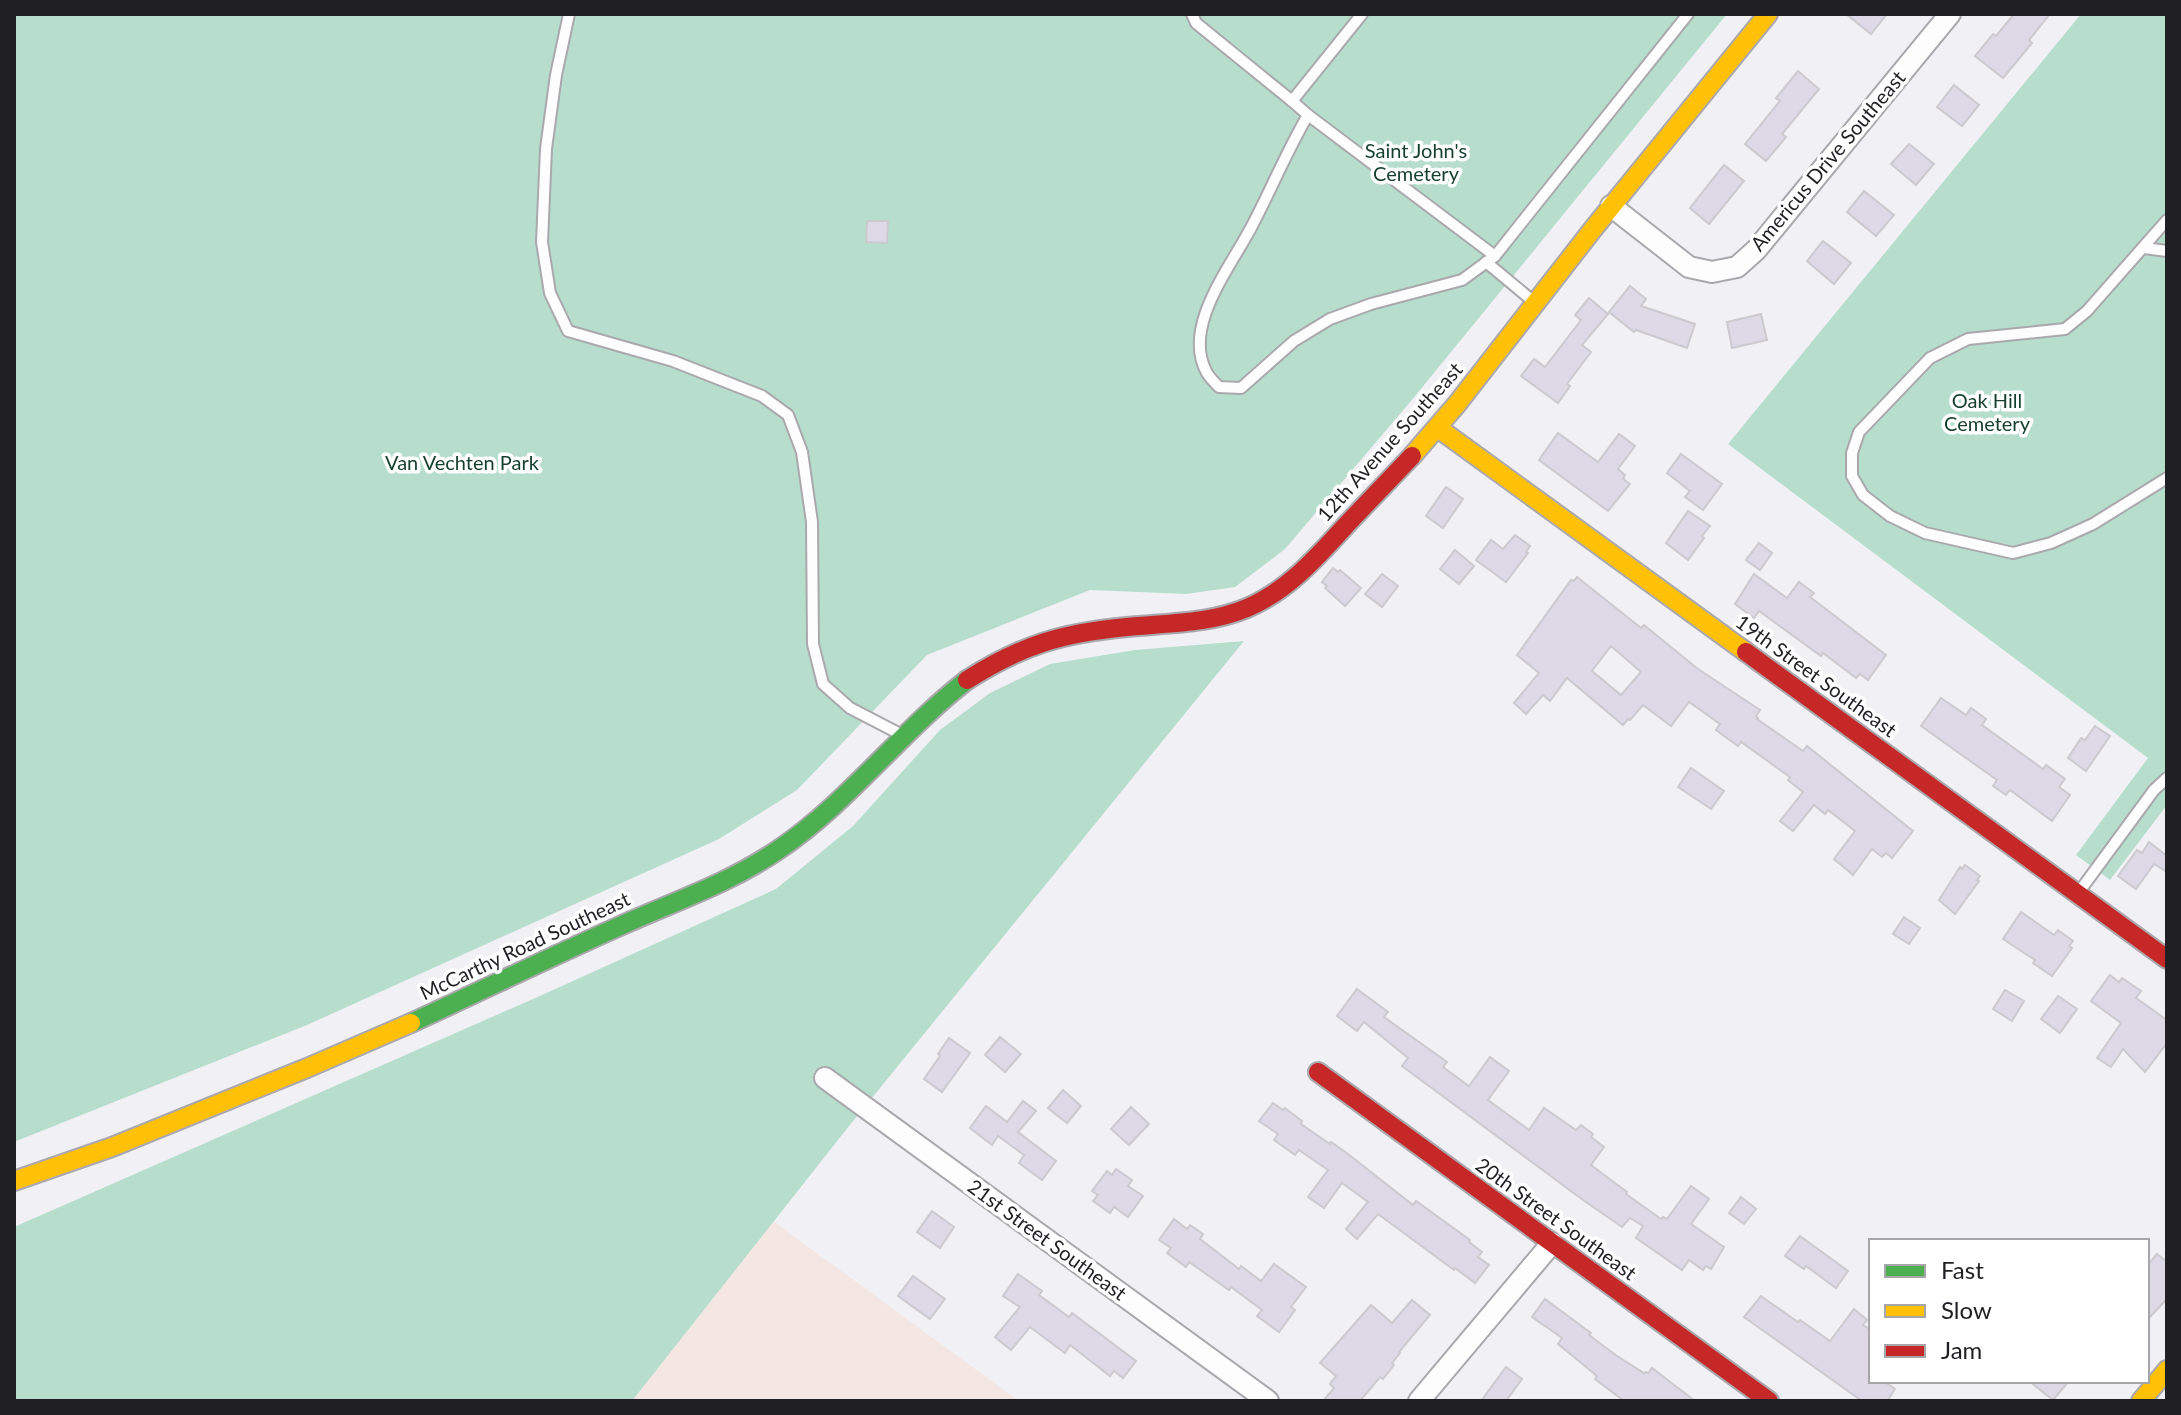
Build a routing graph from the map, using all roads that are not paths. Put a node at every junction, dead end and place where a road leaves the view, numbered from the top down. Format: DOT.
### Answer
graph roads {
  1 [pos="569,14"];
  2 [pos="1192,14"];
  3 [pos="1362,14"];
  4 [pos="1688,14"];
  5 [pos="1768,14"];
  6 [pos="1950,14"];
  7 [pos="1292,101"];
  8 [pos="1308,115"];
  9 [pos="1611,206"];
  10 [pos="2167,220"];
  11 [pos="2144,248"];
  12 [pos="2167,251"];
  13 [pos="1490,259"];
  14 [pos="1536,303"];
  15 [pos="1438,428"];
  16 [pos="2167,478"];
  17 [pos="999,659"];
  18 [pos="902,735"];
  19 [pos="2167,778"];
  20 [pos="2078,893"];
  21 [pos="2167,959"];
  22 [pos="1318,1072"];
  23 [pos="825,1078"];
  24 [pos="14,1181"];
  25 [pos="1552,1243"];
  26 [pos="2167,1370"];
  27 [pos="1268,1401"];
  28 [pos="1419,1401"];
  29 [pos="1769,1401"];
  30 [pos="2141,1401"];
  1 -- 18 [label="lane"];
  2 -- 7 [label="lane"];
  3 -- 7 [label="lane"];
  4 -- 13 [label="lane"];
  5 -- 9 [label="street, 12th Avenue Southeast"];
  6 -- 9 [label="street, Americus Drive Southeast"];
  7 -- 8 [label="lane"];
  8 -- 13 [label="lane"];
  8 -- 13 [label="lane"];
  9 -- 14 [label="street, 12th Avenue Southeast"];
  10 -- 11 [label="lane"];
  11 -- 12 [label="lane"];
  11 -- 16 [label="lane"];
  13 -- 14 [label="lane"];
  14 -- 15 [label="street, 12th Avenue Southeast"];
  15 -- 17 [label="street, 12th Avenue Southeast"];
  15 -- 20 [label="street, 19th Street Southeast"];
  17 -- 18 [label="street, McCarthy Road Southeast"];
  18 -- 24 [label="street, McCarthy Road Southeast"];
  19 -- 20 [label="lane"];
  20 -- 21 [label="street, 19th Street Southeast"];
  22 -- 25 [label="street, 20th Street Southeast"];
  23 -- 27 [label="street, 21st Street Southeast"];
  25 -- 28 [label="street"];
  25 -- 29 [label="street, 20th Street Southeast"];
  26 -- 30 [label="street"];
}
